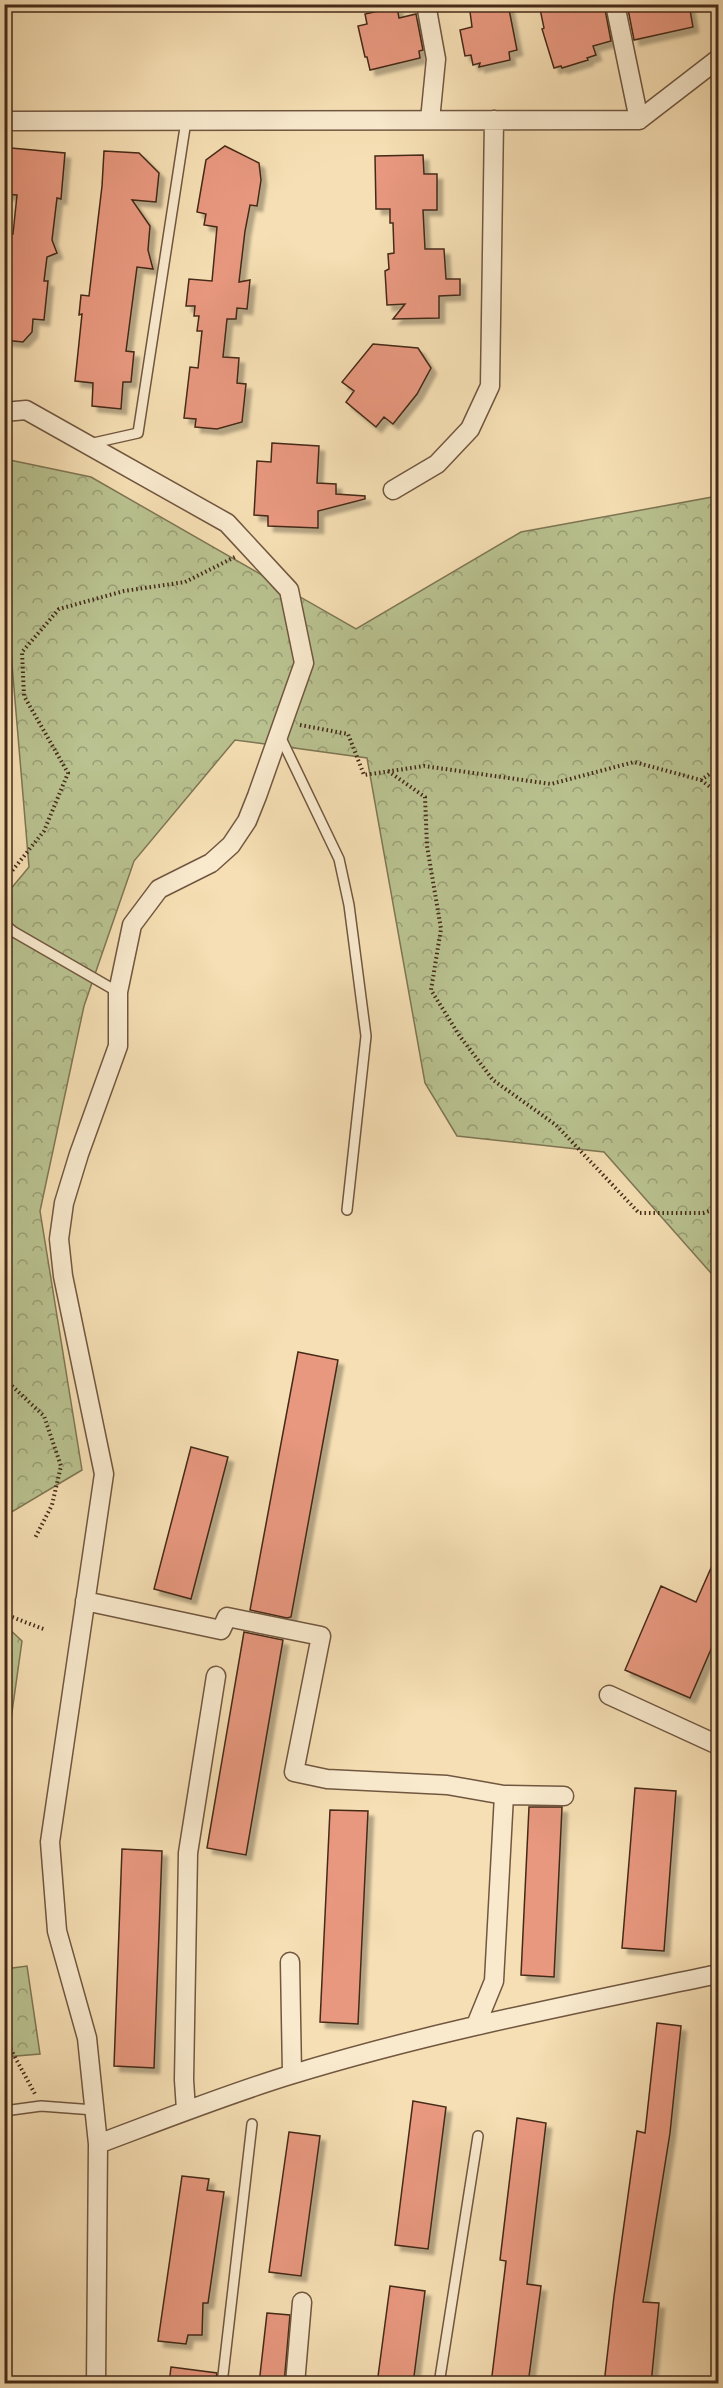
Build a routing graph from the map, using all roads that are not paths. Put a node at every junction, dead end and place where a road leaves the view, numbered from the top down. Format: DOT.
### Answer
graph roads {
  1 [pos="426,4"];
  2 [pos="615,4"];
  3 [pos="718,59"];
  4 [pos="430,120"];
  5 [pos="494,120"];
  6 [pos="639,120"];
  7 [pos="4,121"];
  8 [pos="186,121"];
  9 [pos="4,400"];
  10 [pos="26,410"];
  11 [pos="4,412"];
  12 [pos="87,444"];
  13 [pos="393,490"];
  14 [pos="282,729"];
  15 [pos="4,924"];
  16 [pos="118,992"];
  17 [pos="347,1210"];
  18 [pos="85,1600"];
  19 [pos="216,1676"];
  20 [pos="609,1695"];
  21 [pos="718,1745"];
  22 [pos="504,1795"];
  23 [pos="564,1796"];
  24 [pos="290,1962"];
  25 [pos="718,1974"];
  26 [pos="476,2025"];
  27 [pos="292,2074"];
  28 [pos="94,2110"];
  29 [pos="186,2110"];
  30 [pos="4,2111"];
  31 [pos="252,2124"];
  32 [pos="478,2136"];
  33 [pos="98,2144"];
  34 [pos="302,2302"];
  35 [pos="96,2384"];
  36 [pos="222,2384"];
  37 [pos="295,2384"];
  38 [pos="439,2384"];
  1 -- 4 [label="street"];
  2 -- 6 [label="street"];
  3 -- 6 [label="street"];
  4 -- 5 [label="street"];
  4 -- 8 [label="street"];
  5 -- 6 [label="street"];
  5 -- 13 [label="street"];
  7 -- 8 [label="street"];
  8 -- 12 [label="lane"];
  9 -- 10 [label="street"];
  10 -- 11 [label="street"];
  10 -- 12 [label="street"];
  12 -- 14 [label="street"];
  14 -- 16 [label="street"];
  14 -- 17 [label="lane"];
  15 -- 16 [label="lane"];
  16 -- 18 [label="street"];
  18 -- 22 [label="street"];
  18 -- 28 [label="street"];
  19 -- 29 [label="street"];
  20 -- 21 [label="street"];
  22 -- 23 [label="street"];
  22 -- 26 [label="street"];
  24 -- 27 [label="street"];
  25 -- 26 [label="street"];
  26 -- 27 [label="street"];
  27 -- 29 [label="street"];
  28 -- 30 [label="lane"];
  28 -- 33 [label="street"];
  29 -- 33 [label="street"];
  31 -- 36 [label="lane"];
  32 -- 38 [label="lane"];
  33 -- 35 [label="street"];
  34 -- 37 [label="street"];
}
